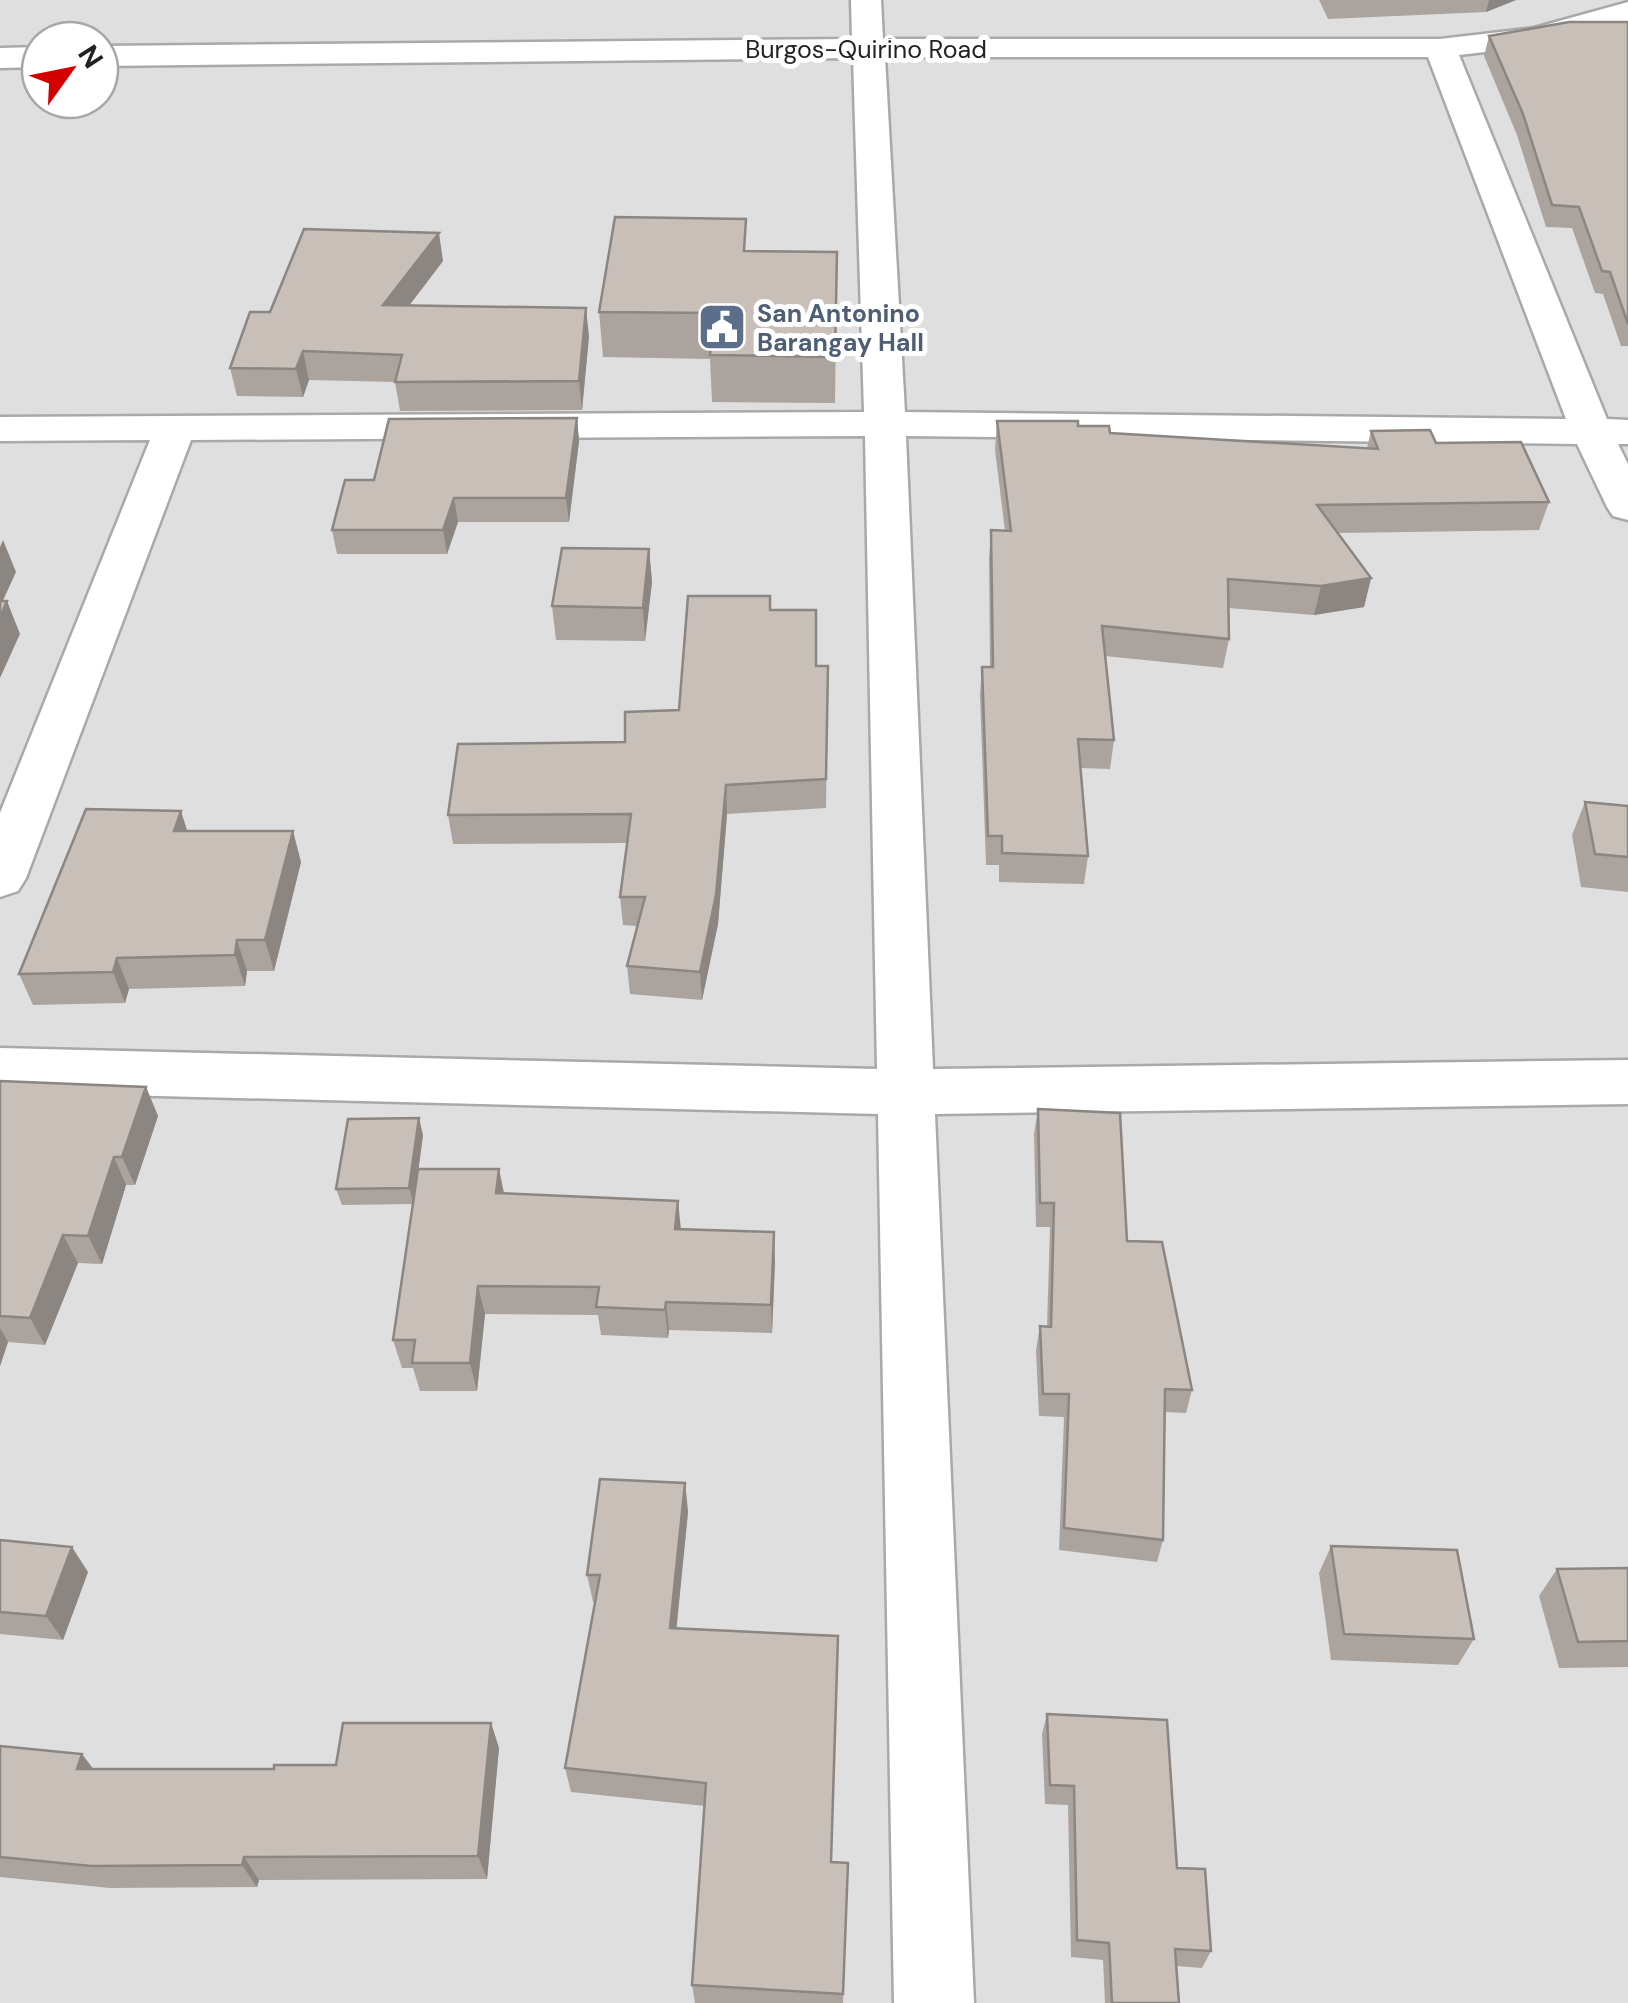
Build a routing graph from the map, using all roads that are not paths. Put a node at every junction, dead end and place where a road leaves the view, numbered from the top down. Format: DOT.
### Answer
graph roads {
  1 [pos="1628,11"];
  2 [pos="867,24"];
  3 [pos="1440,48"];
  4 [pos="120,55"];
  5 [pos="885,424"];
  6 [pos="175,428"];
  7 [pos="0,430"];
  8 [pos="1609,432"];
  9 [pos="1628,507"];
  10 [pos="0,878"];
  11 [pos="0,1070"];
  12 [pos="1628,1082"];
  13 [pos="908,1092"];
  14 [pos="934,2003"];
  1 -- 3 [label="street, Burgos-Quirino Road"];
  2 -- 3 [label="street, Burgos-Quirino Road"];
  2 -- 4 [label="street, Burgos-Quirino Road"];
  2 -- 5 [label="street"];
  3 -- 8 [label="street"];
  5 -- 6 [label="street"];
  5 -- 8 [label="street"];
  5 -- 13 [label="street"];
  6 -- 7 [label="street"];
  6 -- 10 [label="street"];
  8 -- 9 [label="street"];
  11 -- 13 [label="street"];
  12 -- 13 [label="street"];
  13 -- 14 [label="street"];
}
